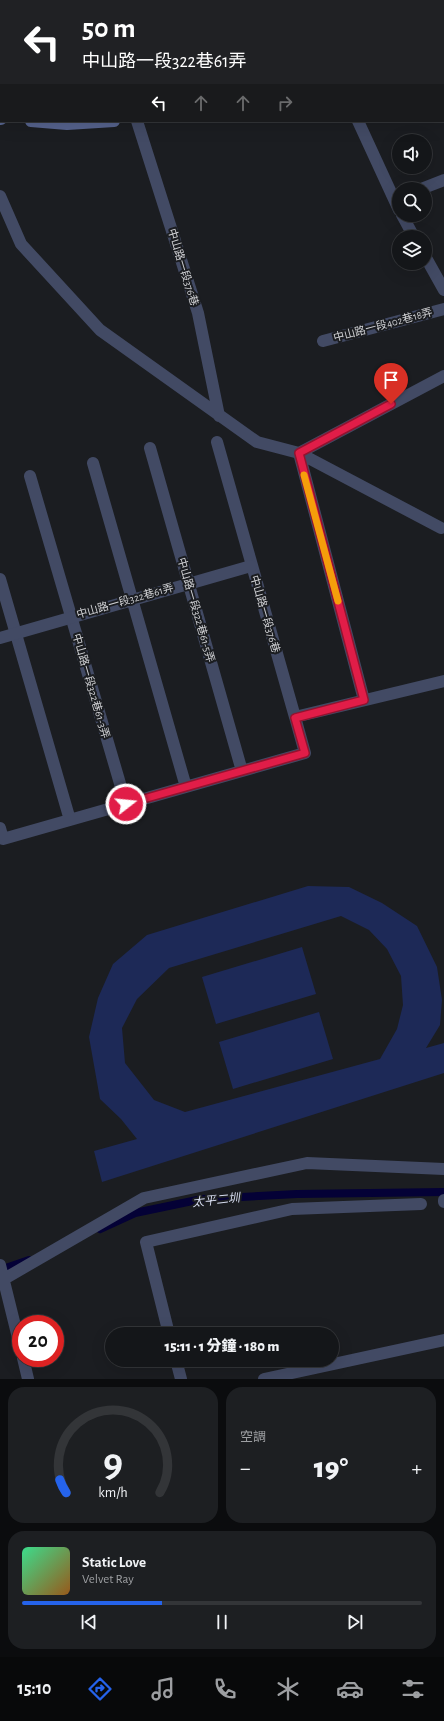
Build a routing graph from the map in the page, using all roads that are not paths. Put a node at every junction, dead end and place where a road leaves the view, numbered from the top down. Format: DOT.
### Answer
graph roads {
  1 [pos="138,122"];
  2 [pos="358,122"];
  3 [pos="444,180"];
  4 [pos="432,185"];
  5 [pos="392,192"];
  6 [pos="0,196"];
  7 [pos="432,269"];
  8 [pos="444,290"];
  9 [pos="444,309"];
  10 [pos="322,341"];
  11 [pos="444,376"];
  12 [pos="219,416"];
  13 [pos="216,442"];
  14 [pos="150,448"];
  15 [pos="299,453"];
  16 [pos="93,463"];
  17 [pos="30,476"];
  18 [pos="441,528"];
  19 [pos="251,566"];
  20 [pos="0,579"];
  21 [pos="189,583"];
  22 [pos="132,600"];
  23 [pos="71,617"];
  24 [pos="16,633"];
  25 [pos="0,638"];
  26 [pos="444,681"];
  27 [pos="364,700"];
  28 [pos="295,718"];
  29 [pos="242,771"];
  30 [pos="186,787"];
  31 [pos="126,804"];
  32 [pos="70,820"];
  33 [pos="2,833"];
  34 [pos="444,1169"];
  35 [pos="421,1204"];
  36 [pos="0,1265"];
  37 [pos="4,1279"];
  38 [pos="13,1315"];
  39 [pos="167,1327"];
  40 [pos="444,1340"];
  41 [pos="25,1367"];
  42 [pos="178,1367"];
  43 [pos="28,1379"];
  44 [pos="181,1379"];
  45 [pos="264,1379"];
  1 -- 12 [label="street, 中山路一段376巷"];
  2 -- 5 [label="street"];
  3 -- 4 [label="street"];
  6 -- 12 [label="street"];
  7 -- 8 [label="street"];
  9 -- 10 [label="street, 中山路一段402巷18弄"];
  11 -- 15 [label="street"];
  12 -- 15 [label="street"];
  13 -- 19 [label="street, 中山路一段376巷"];
  14 -- 21 [label="street, 中山路一段322巷61-5弄"];
  15 -- 18 [label="street"];
  15 -- 27 [label="street"];
  16 -- 22 [label="street"];
  17 -- 23 [label="street, 中山路一段322巷61-3弄"];
  19 -- 21 [label="street, 中山路一段322巷61弄"];
  19 -- 28 [label="street, 中山路一段376巷"];
  20 -- 24 [label="street"];
  21 -- 22 [label="street, 中山路一段322巷61弄"];
  21 -- 29 [label="street, 中山路一段322巷61-5弄"];
  22 -- 23 [label="street, 中山路一段322巷61弄"];
  22 -- 30 [label="street"];
  23 -- 24 [label="street, 中山路一段322巷61弄"];
  23 -- 31 [label="street, 中山路一段322巷61-3弄"];
  24 -- 25 [label="street, 中山路一段322巷61弄"];
  24 -- 32 [label="street"];
  26 -- 27 [label="street"];
  27 -- 28 [label="street"];
  28 -- 29 [label="street"];
  29 -- 30 [label="street"];
  30 -- 31 [label="street"];
  31 -- 32 [label="street"];
  32 -- 33 [label="street"];
  34 -- 37 [label="street"];
  35 -- 39 [label="street"];
  36 -- 37 [label="street"];
  37 -- 38 [label="street"];
  40 -- 45 [label="street"];
  41 -- 43 [label="street"];
  42 -- 44 [label="street"];
}
